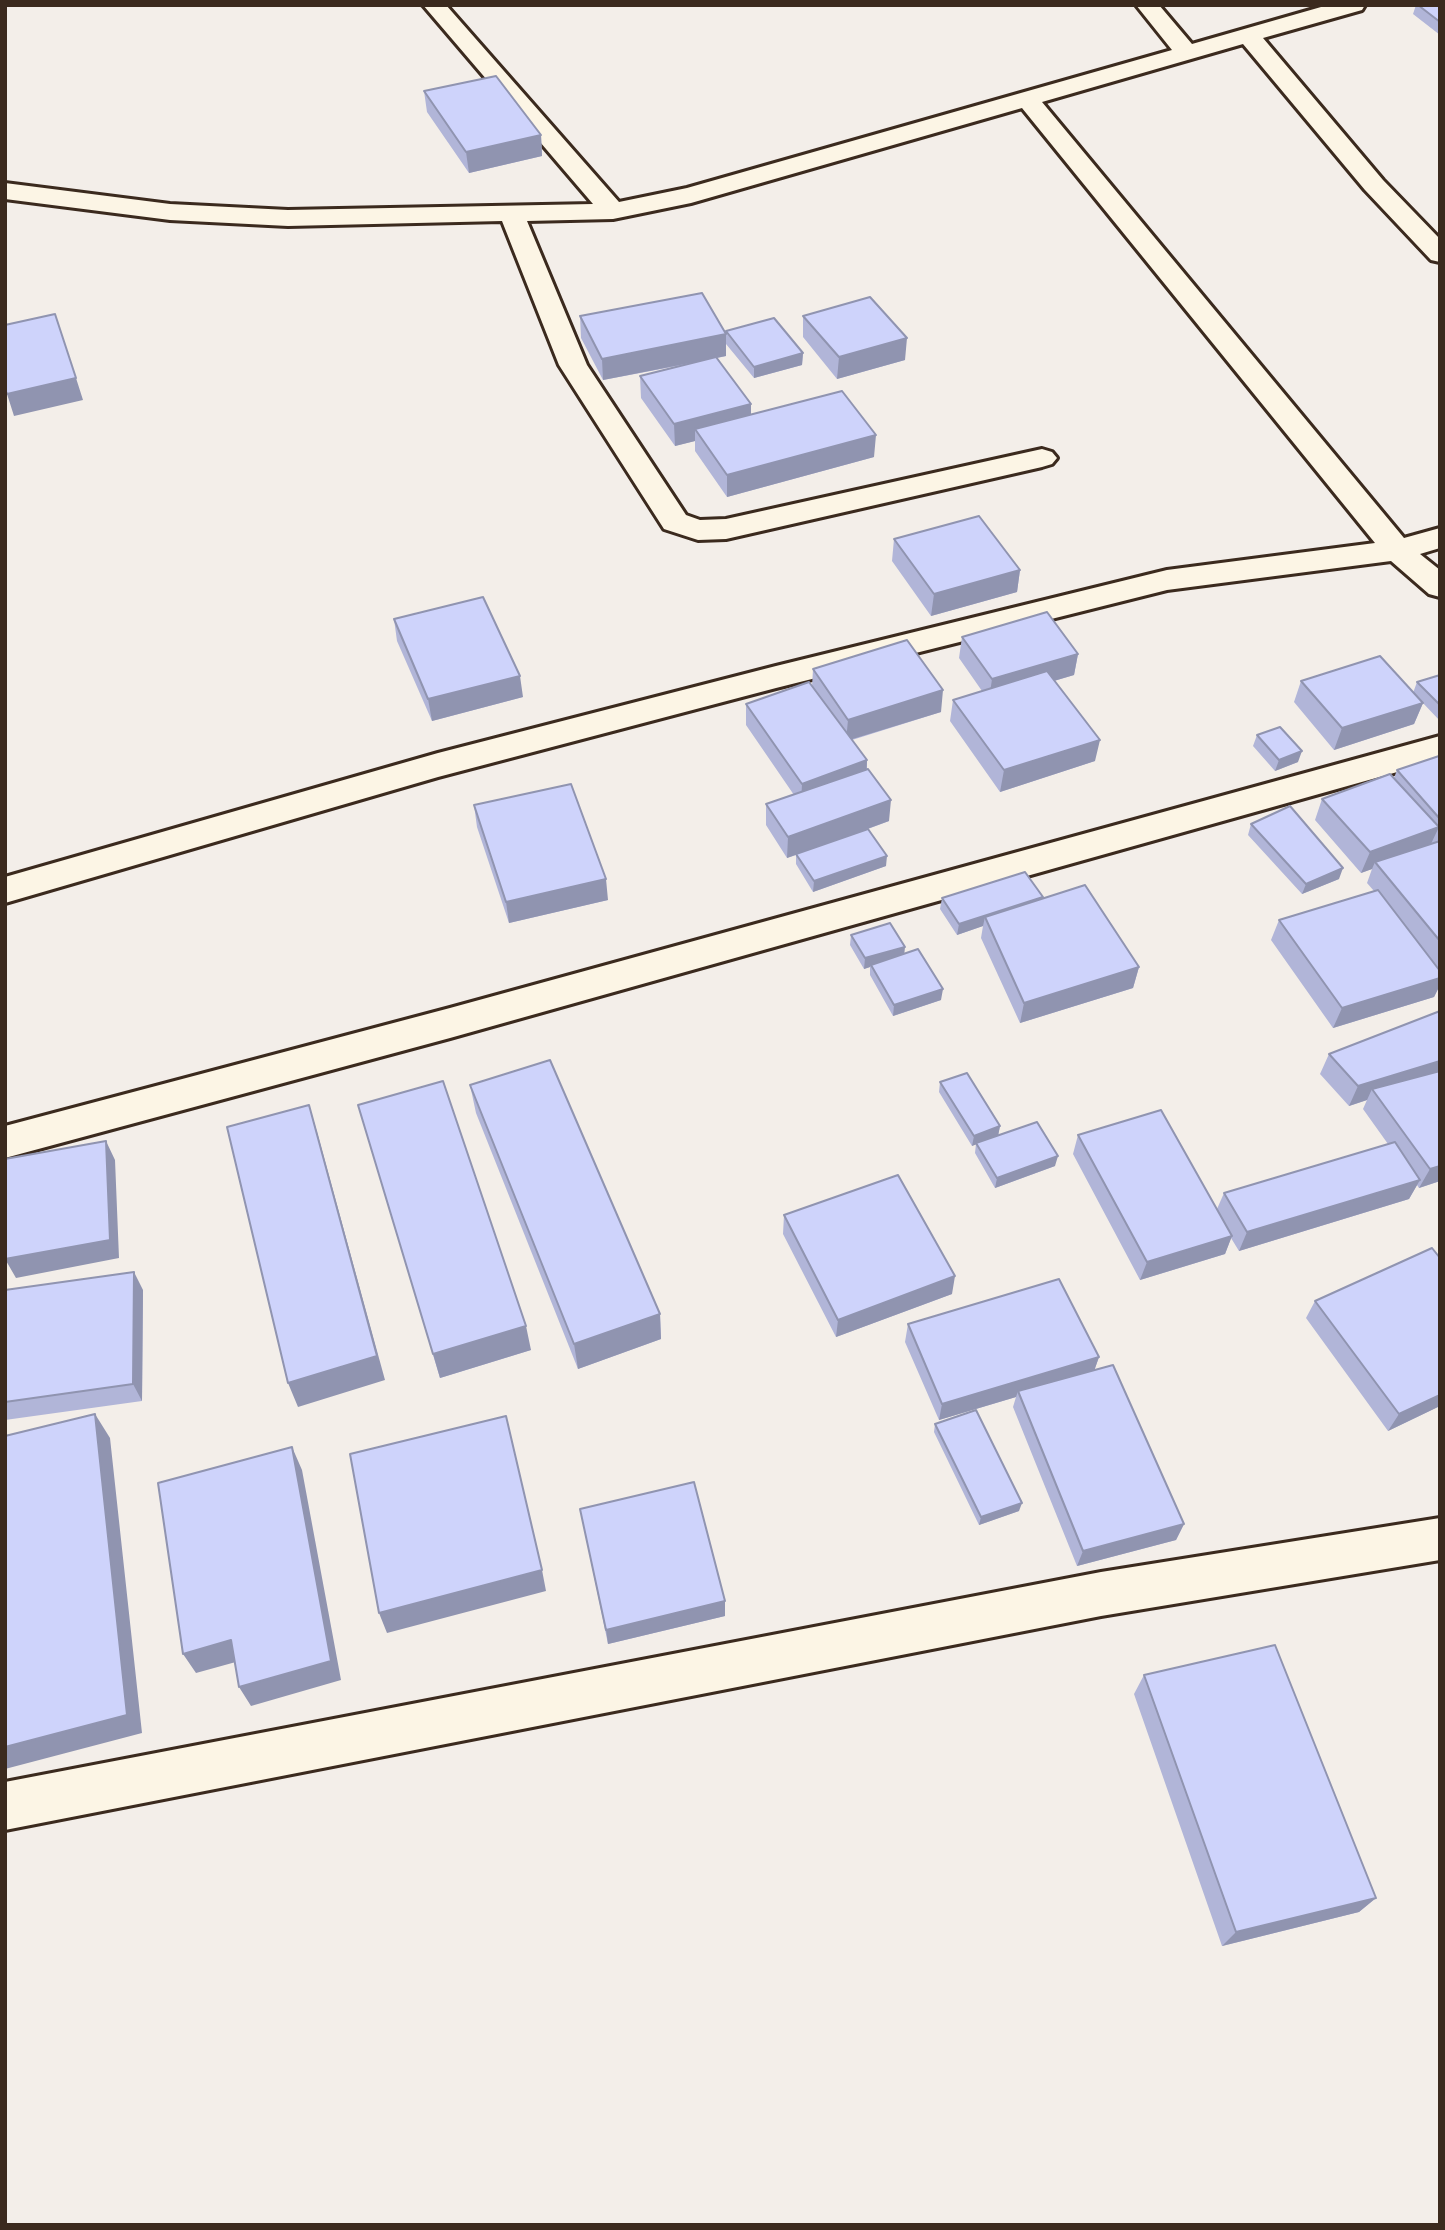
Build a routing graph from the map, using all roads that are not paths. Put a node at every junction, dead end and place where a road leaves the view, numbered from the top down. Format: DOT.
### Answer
graph roads {
  1 [pos="434,5"];
  2 [pos="1147,5"];
  3 [pos="1354,5"];
  4 [pos="1250,36"];
  5 [pos="1187,53"];
  6 [pos="1027,99"];
  7 [pos="5,191"];
  8 [pos="613,211"];
  9 [pos="512,215"];
  10 [pos="1440,254"];
  11 [pos="1042,458"];
  12 [pos="1440,538"];
  13 [pos="1397,550"];
  14 [pos="1440,587"];
  15 [pos="1440,748"];
  16 [pos="5,890"];
  17 [pos="5,1142"];
  18 [pos="1440,1539"];
  19 [pos="5,1806"];
  1 -- 8 [label="street"];
  2 -- 5 [label="street"];
  3 -- 4 [label="street"];
  4 -- 5 [label="street"];
  4 -- 10 [label="street"];
  5 -- 6 [label="street"];
  6 -- 8 [label="street"];
  6 -- 13 [label="street"];
  7 -- 9 [label="street"];
  8 -- 9 [label="street"];
  9 -- 11 [label="street"];
  12 -- 13 [label="street"];
  13 -- 14 [label="street"];
  13 -- 16 [label="street"];
  15 -- 17 [label="street"];
  18 -- 19 [label="street"];
}
